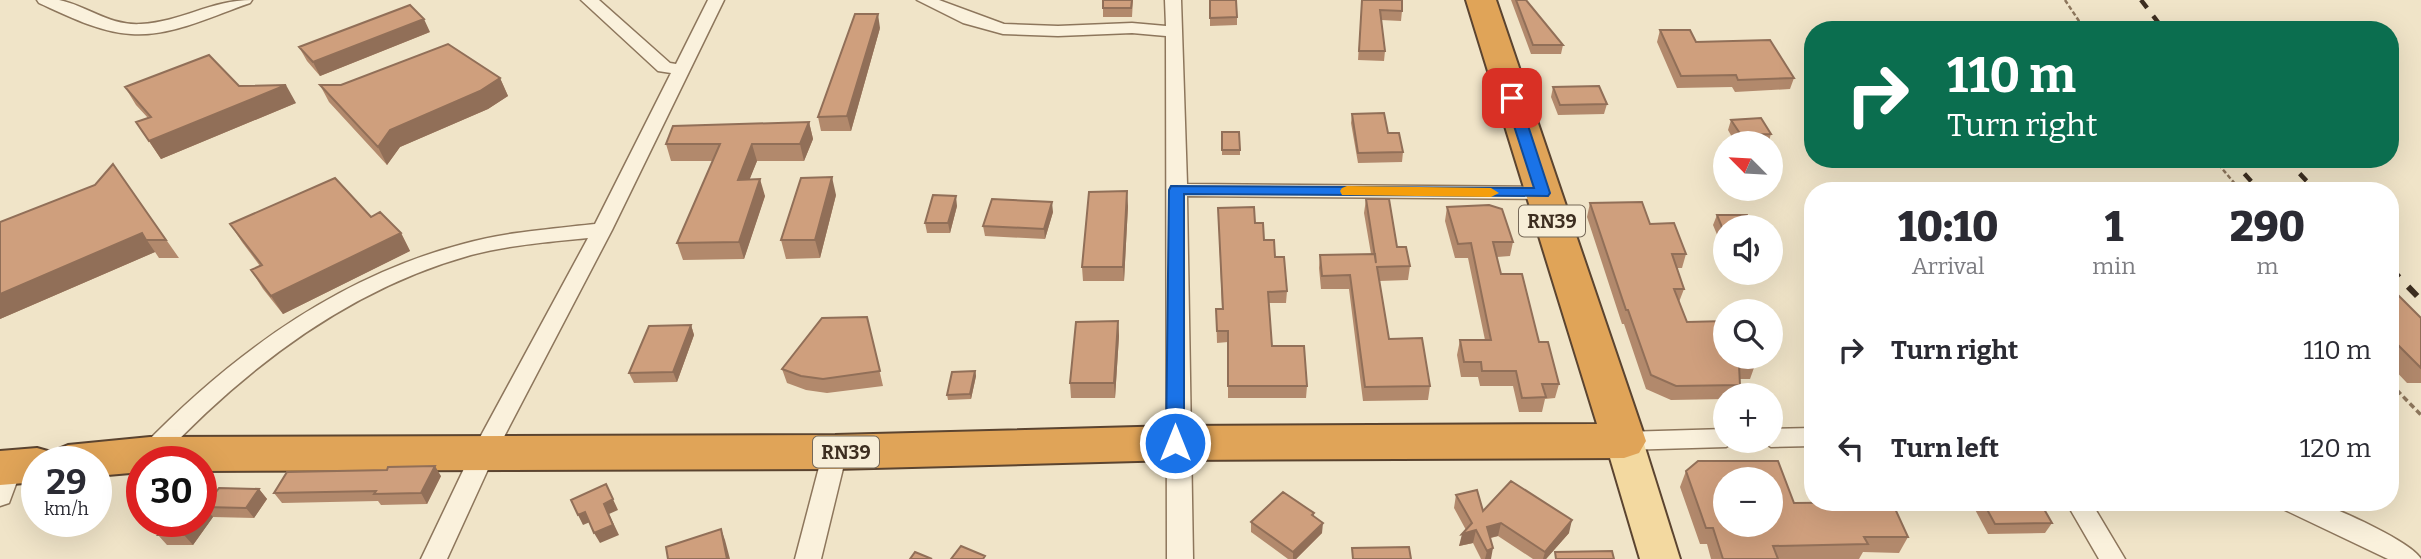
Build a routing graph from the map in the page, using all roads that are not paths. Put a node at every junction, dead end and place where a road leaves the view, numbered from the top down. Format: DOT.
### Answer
graph roads {
  1 [pos="45,0"];
  2 [pos="244,0"];
  3 [pos="589,0"];
  4 [pos="716,0"];
  5 [pos="925,0"];
  6 [pos="1173,0"];
  7 [pos="1481,0"];
  8 [pos="1175,32"];
  9 [pos="681,70"];
  10 [pos="1177,190"];
  11 [pos="1542,193"];
  12 [pos="602,230"];
  13 [pos="1804,437"];
  14 [pos="1783,438"];
  15 [pos="1713,439"];
  16 [pos="1624,441"];
  17 [pos="1175,443"];
  18 [pos="157,446"];
  19 [pos="835,452"];
  20 [pos="217,454"];
  21 [pos="483,454"];
  22 [pos="2083,511"];
  23 [pos="2312,511"];
  24 [pos="434,559"];
  25 [pos="808,559"];
  26 [pos="1180,559"];
  27 [pos="1660,559"];
  28 [pos="2112,559"];
  29 [pos="2408,559"];
  1 -- 2 [label="street"];
  3 -- 9 [label="street"];
  4 -- 9 [label="street"];
  5 -- 8 [label="street"];
  6 -- 8 [label="street"];
  7 -- 11 [label="highway, RN39"];
  8 -- 10 [label="street"];
  9 -- 12 [label="street"];
  10 -- 11 [label="street"];
  10 -- 17 [label="street"];
  11 -- 16 [label="highway, RN39"];
  12 -- 18 [label="street"];
  12 -- 21 [label="street"];
  13 -- 14 [label="street"];
  15 -- 16 [label="street"];
  16 -- 17 [label="highway, RN39"];
  16 -- 27 [label="main road"];
  17 -- 19 [label="highway, RN39"];
  17 -- 26 [label="street"];
  19 -- 21 [label="highway, RN39"];
  19 -- 25 [label="street"];
  20 -- 21 [label="highway, RN39"];
  21 -- 24 [label="street"];
  22 -- 28 [label="street"];
  23 -- 29 [label="street"];
}
